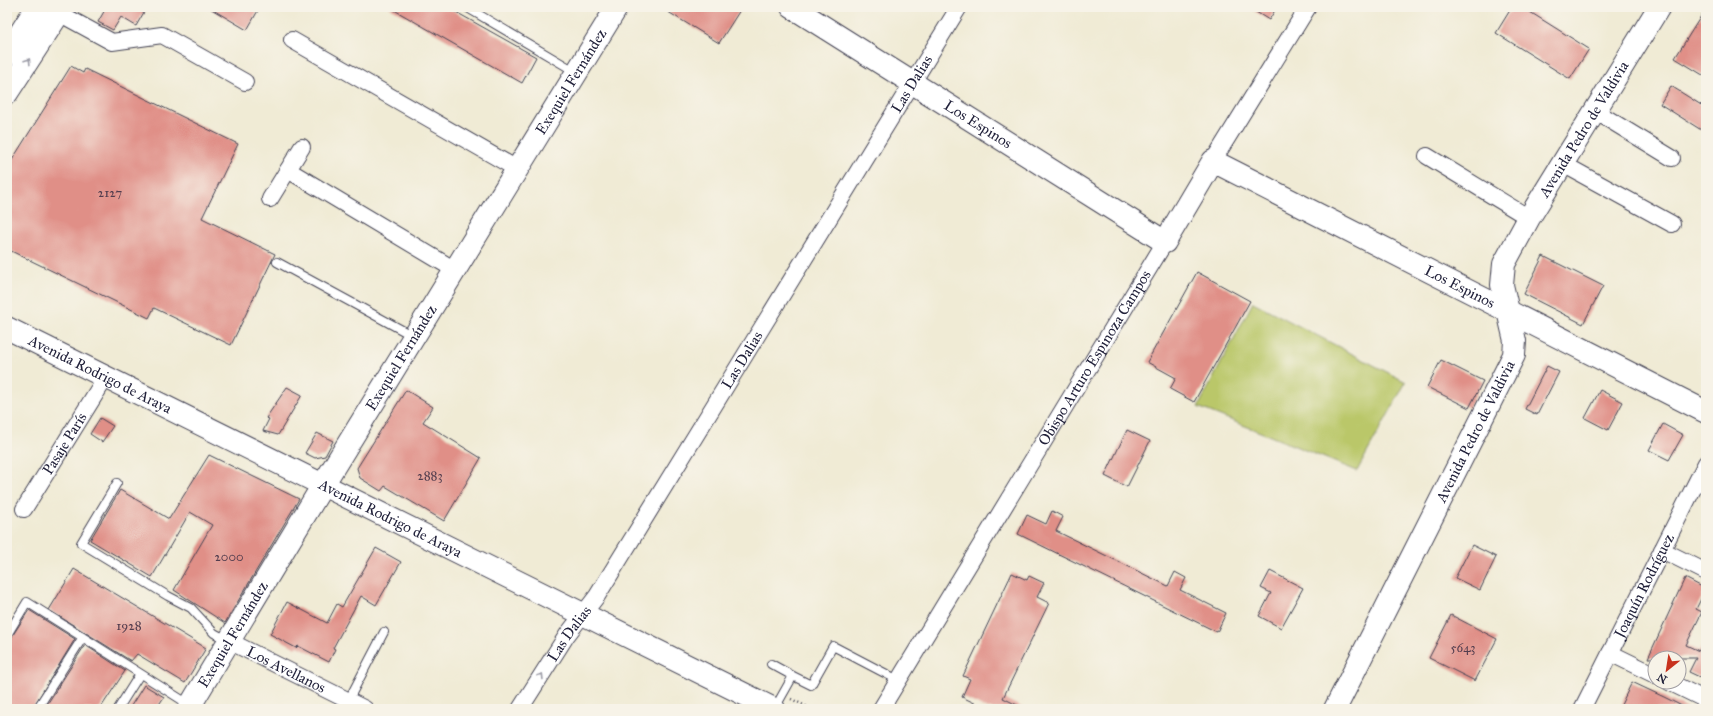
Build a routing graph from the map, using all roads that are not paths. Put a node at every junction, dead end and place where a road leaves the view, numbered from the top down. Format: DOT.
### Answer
graph roads {
  1 [pos="37,7"];
  2 [pos="466,7"];
  3 [pos="792,7"];
  4 [pos="959,7"];
  5 [pos="1308,7"];
  6 [pos="1659,7"];
  7 [pos="61,10"];
  8 [pos="612,10"];
  9 [pos="292,40"];
  10 [pos="7,54"];
  11 [pos="577,72"];
  12 [pos="245,82"];
  13 [pos="913,83"];
  14 [pos="7,94"];
  15 [pos="1595,111"];
  16 [pos="302,147"];
  17 [pos="1427,156"];
  18 [pos="1672,158"];
  19 [pos="1213,161"];
  20 [pos="1563,164"];
  21 [pos="517,169"];
  22 [pos="288,170"];
  23 [pos="270,199"];
  24 [pos="1529,218"];
  25 [pos="1672,224"];
  26 [pos="1165,242"];
  27 [pos="277,262"];
  28 [pos="455,270"];
  29 [pos="1507,310"];
  30 [pos="7,328"];
  31 [pos="414,336"];
  32 [pos="106,377"];
  33 [pos="1706,412"];
  34 [pos="1706,463"];
  35 [pos="117,483"];
  36 [pos="323,485"];
  37 [pos="24,510"];
  38 [pos="1662,550"];
  39 [pos="1706,572"];
  40 [pos="584,614"];
  41 [pos="384,632"];
  42 [pos="7,635"];
  43 [pos="83,637"];
  44 [pos="229,641"];
  45 [pos="1610,653"];
  46 [pos="771,664"];
  47 [pos="1647,671"];
  48 [pos="140,674"];
  49 [pos="793,676"];
  50 [pos="898,680"];
  51 [pos="1685,690"];
  52 [pos="348,700"];
  53 [pos="1706,700"];
  54 [pos="189,707"];
  55 [pos="37,709"];
  56 [pos="118,709"];
  57 [pos="365,709"];
  58 [pos="520,709"];
  59 [pos="775,709"];
  60 [pos="881,709"];
  61 [pos="1335,709"];
  62 [pos="1582,709"];
  1 -- 10 [label="street"];
  2 -- 11 [label="lane"];
  3 -- 13 [label="street, Los Espinos"];
  4 -- 13 [label="street, Las Dalias"];
  5 -- 19 [label="street, Obispo Arturo Espinoza Campos"];
  6 -- 15 [label="street, Avenida Pedro de Valdivia"];
  7 -- 12 [label="street"];
  14 -- 7 [label="street, one-way"];
  8 -- 11 [label="street, Exequiel Fernández"];
  9 -- 21 [label="street"];
  11 -- 21 [label="street, Exequiel Fernández"];
  13 -- 26 [label="street, Los Espinos"];
  13 -- 40 [label="street, Las Dalias"];
  15 -- 18 [label="street"];
  15 -- 20 [label="street, Avenida Pedro de Valdivia"];
  16 -- 22 [label="street"];
  17 -- 24 [label="street"];
  19 -- 26 [label="street, Obispo Arturo Espinoza Campos"];
  19 -- 29 [label="street, Los Espinos"];
  20 -- 24 [label="street, Avenida Pedro de Valdivia"];
  20 -- 25 [label="street"];
  21 -- 28 [label="street, Exequiel Fernández"];
  22 -- 23 [label="street"];
  22 -- 28 [label="street"];
  24 -- 29 [label="street, Avenida Pedro de Valdivia"];
  26 -- 50 [label="street, Obispo Arturo Espinoza Campos"];
  27 -- 31 [label="lane"];
  28 -- 31 [label="street, Exequiel Fernández"];
  29 -- 33 [label="street, Los Espinos"];
  29 -- 61 [label="street, Avenida Pedro de Valdivia"];
  30 -- 32 [label="street, Avenida Rodrigo de Araya"];
  31 -- 36 [label="street, Exequiel Fernández"];
  32 -- 36 [label="street, Avenida Rodrigo de Araya"];
  32 -- 37 [label="street, Pasaje París"];
  34 -- 38 [label="street, Joaquín Rodríguez"];
  35 -- 44 [label="lane"];
  36 -- 40 [label="street, Avenida Rodrigo de Araya"];
  36 -- 44 [label="street, Exequiel Fernández"];
  38 -- 39 [label="street"];
  38 -- 45 [label="street, Joaquín Rodríguez"];
  58 -- 40 [label="street, Las Dalias, one-way"];
  40 -- 59 [label="street, Avenida Rodrigo de Araya"];
  41 -- 52 [label="lane"];
  42 -- 43 [label="lane"];
  43 -- 48 [label="lane"];
  43 -- 55 [label="lane"];
  44 -- 52 [label="street, Los Avellanos"];
  44 -- 54 [label="street, Exequiel Fernández"];
  45 -- 47 [label="street"];
  45 -- 62 [label="street, Joaquín Rodríguez"];
  46 -- 49 [label="lane"];
  48 -- 54 [label="lane"];
  48 -- 56 [label="lane"];
  49 -- 50 [label="lane"];
  49 -- 59 [label="lane"];
  50 -- 60 [label="street, Obispo Arturo Espinoza Campos"];
  51 -- 53 [label="street"];
  52 -- 57 [label="street, Los Avellanos"];
}
